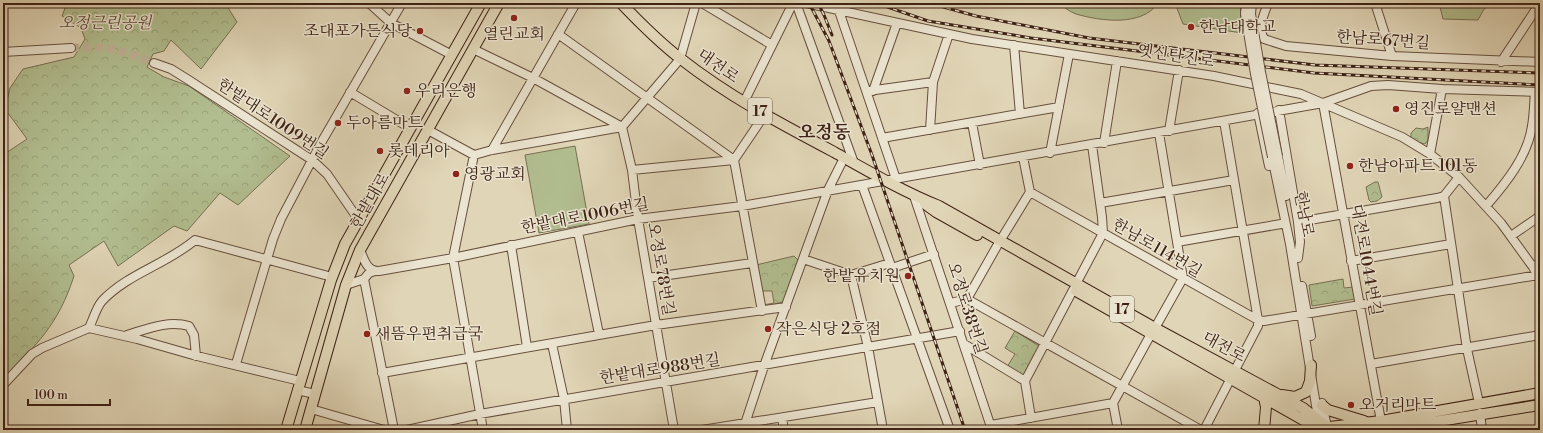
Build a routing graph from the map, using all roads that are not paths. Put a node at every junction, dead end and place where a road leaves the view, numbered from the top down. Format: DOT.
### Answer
graph roads {
  1 [pos="369,3"];
  2 [pos="402,3"];
  3 [pos="480,3"];
  4 [pos="499,3"];
  5 [pos="576,3"];
  6 [pos="621,3"];
  7 [pos="696,3"];
  8 [pos="702,3"];
  9 [pos="795,3"];
  10 [pos="806,3"];
  11 [pos="1246,3"];
  12 [pos="1252,3"];
  13 [pos="1268,3"];
  14 [pos="1376,3"];
  15 [pos="1540,3"];
  16 [pos="839,11"];
  17 [pos="1248,14"];
  18 [pos="391,23"];
  19 [pos="897,23"];
  20 [pos="558,34"];
  21 [pos="949,34"];
  22 [pos="772,45"];
  23 [pos="1014,46"];
  24 [pos="71,48"];
  25 [pos="473,49"];
  26 [pos="3,52"];
  27 [pos="1069,54"];
  28 [pos="452,55"];
  29 [pos="1392,56"];
  30 [pos="680,59"];
  31 [pos="1116,60"];
  32 [pos="1501,62"];
  33 [pos="1540,62"];
  34 [pos="154,63"];
  35 [pos="1179,70"];
  36 [pos="533,78"];
  37 [pos="933,82"];
  38 [pos="1442,89"];
  39 [pos="870,91"];
  40 [pos="350,92"];
  41 [pos="1538,92"];
  42 [pos="647,98"];
  43 [pos="744,102"];
  44 [pos="1323,103"];
  45 [pos="1059,107"];
  46 [pos="1279,110"];
  47 [pos="1258,113"];
  48 [pos="765,114"];
  49 [pos="1020,114"];
  50 [pos="1224,121"];
  51 [pos="972,123"];
  52 [pos="622,127"];
  53 [pos="410,128"];
  54 [pos="1536,128"];
  55 [pos="428,130"];
  56 [pos="930,130"];
  57 [pos="1169,131"];
  58 [pos="1159,133"];
  59 [pos="882,138"];
  60 [pos="1104,143"];
  61 [pos="1092,145"];
  62 [pos="492,150"];
  63 [pos="1050,153"];
  64 [pos="1430,154"];
  65 [pos="474,155"];
  66 [pos="844,158"];
  67 [pos="1024,158"];
  68 [pos="312,160"];
  69 [pos="734,160"];
  70 [pos="854,163"];
  71 [pos="980,165"];
  72 [pos="632,170"];
  73 [pos="1459,177"];
  74 [pos="891,180"];
  75 [pos="1234,180"];
  76 [pos="862,185"];
  77 [pos="828,190"];
  78 [pos="1168,191"];
  79 [pos="1030,192"];
  80 [pos="914,196"];
  81 [pos="1444,196"];
  82 [pos="1100,204"];
  83 [pos="742,206"];
  84 [pos="1486,206"];
  85 [pos="1343,214"];
  86 [pos="1540,216"];
  87 [pos="358,219"];
  88 [pos="638,220"];
  89 [pos="1298,222"];
  90 [pos="1281,224"];
  91 [pos="1243,231"];
  92 [pos="578,232"];
  93 [pos="1103,233"];
  94 [pos="1511,236"];
  95 [pos="1177,242"];
  96 [pos="998,244"];
  97 [pos="1451,244"];
  98 [pos="511,245"];
  99 [pos="360,250"];
  100 [pos="934,254"];
  101 [pos="453,258"];
  102 [pos="1295,258"];
  103 [pos="803,259"];
  104 [pos="267,260"];
  105 [pos="1351,261"];
  106 [pos="752,263"];
  107 [pos="891,265"];
  108 [pos="1536,265"];
  109 [pos="375,271"];
  110 [pos="852,275"];
  111 [pos="332,277"];
  112 [pos="1539,277"];
  113 [pos="648,278"];
  114 [pos="1182,278"];
  115 [pos="364,279"];
  116 [pos="346,285"];
  117 [pos="1074,287"];
  118 [pos="1458,288"];
  119 [pos="967,299"];
  120 [pos="951,303"];
  121 [pos="1359,305"];
  122 [pos="786,307"];
  123 [pos="762,311"];
  124 [pos="1304,315"];
  125 [pos="1258,320"];
  126 [pos="656,325"];
  127 [pos="88,328"];
  128 [pos="960,331"];
  129 [pos="1153,331"];
  130 [pos="599,334"];
  131 [pos="1540,335"];
  132 [pos="124,336"];
  133 [pos="918,338"];
  134 [pos="1045,342"];
  135 [pos="552,344"];
  136 [pos="964,344"];
  137 [pos="527,347"];
  138 [pos="868,348"];
  139 [pos="1467,349"];
  140 [pos="196,356"];
  141 [pos="471,356"];
  142 [pos="236,364"];
  143 [pos="1371,364"];
  144 [pos="1311,365"];
  145 [pos="764,366"];
  146 [pos="382,373"];
  147 [pos="1233,374"];
  148 [pos="1024,381"];
  149 [pos="665,382"];
  150 [pos="3,385"];
  151 [pos="298,385"];
  152 [pos="1123,386"];
  153 [pos="1540,393"];
  154 [pos="315,394"];
  155 [pos="1279,394"];
  156 [pos="1264,397"];
  157 [pos="564,399"];
  158 [pos="878,402"];
  159 [pos="1113,403"];
  160 [pos="1322,405"];
  161 [pos="1540,405"];
  162 [pos="1480,408"];
  163 [pos="310,409"];
  164 [pos="480,414"];
  165 [pos="782,418"];
  166 [pos="1031,418"];
  167 [pos="1369,423"];
  168 [pos="1382,426"];
  169 [pos="744,427"];
  170 [pos="991,428"];
  171 [pos="1321,428"];
  172 [pos="3,429"];
  173 [pos="374,429"];
  174 [pos="8,430"];
  175 [pos="286,430"];
  176 [pos="305,430"];
  177 [pos="384,430"];
  178 [pos="394,430"];
  179 [pos="408,430"];
  180 [pos="483,430"];
  181 [pos="567,430"];
  182 [pos="674,430"];
  183 [pos="702,430"];
  184 [pos="784,430"];
  185 [pos="883,430"];
  186 [pos="950,430"];
  187 [pos="1118,430"];
  188 [pos="1202,430"];
  189 [pos="1264,430"];
  190 [pos="1482,430"];
  1 -- 18 [label="street"];
  2 -- 18 [label="street"];
  3 -- 28 [label="main road, 한밭대로"];
  4 -- 25 [label="main road, 한밭대로"];
  5 -- 20 [label="street"];
  6 -- 30 [label="main road, 대전로 / 17"];
  7 -- 30 [label="street"];
  8 -- 22 [label="street"];
  9 -- 22 [label="street"];
  9 -- 70 [label="street"];
  10 -- 16 [label="street, 옛신탄진로"];
  11 -- 17 [label="street, 한남로"];
  12 -- 17 [label="street, 한남로"];
  13 -- 29 [label="street, 한남로67번길"];
  14 -- 29 [label="street"];
  15 -- 32 [label="street"];
  16 -- 19 [label="street, 옛신탄진로"];
  16 -- 39 [label="street"];
  17 -- 102 [label="street, 한남로, bridge"];
  18 -- 28 [label="street"];
  18 -- 40 [label="street"];
  19 -- 21 [label="street, 옛신탄진로"];
  19 -- 39 [label="street"];
  20 -- 36 [label="street"];
  20 -- 42 [label="street"];
  21 -- 23 [label="street, 옛신탄진로"];
  21 -- 37 [label="street"];
  22 -- 43 [label="street"];
  23 -- 27 [label="street, 옛신탄진로"];
  23 -- 49 [label="street"];
  24 -- 26 [label="street"];
  25 -- 36 [label="street"];
  25 -- 55 [label="main road, 한밭대로"];
  27 -- 31 [label="street, 옛신탄진로"];
  27 -- 45 [label="street"];
  28 -- 53 [label="main road, 한밭대로"];
  29 -- 32 [label="street, 한남로67번길"];
  30 -- 42 [label="street"];
  30 -- 43 [label="main road, 대전로 / 17"];
  31 -- 35 [label="street, 옛신탄진로"];
  31 -- 60 [label="street"];
  32 -- 33 [label="street, 한남로67번길"];
  34 -- 68 [label="street, 한밭대로1009번길"];
  35 -- 44 [label="street, 옛신탄진로"];
  35 -- 57 [label="street"];
  36 -- 52 [label="street"];
  36 -- 62 [label="street"];
  37 -- 39 [label="street"];
  37 -- 56 [label="street"];
  38 -- 41 [label="street"];
  38 -- 44 [label="street"];
  38 -- 64 [label="street"];
  39 -- 59 [label="street"];
  40 -- 53 [label="street"];
  40 -- 68 [label="street"];
  41 -- 54 [label="street"];
  42 -- 52 [label="street"];
  42 -- 69 [label="street"];
  43 -- 48 [label="main road, 대전로 / 17"];
  44 -- 46 [label="street, 한밭대로1006번길"];
  44 -- 64 [label="street, 옛신탄진로"];
  44 -- 85 [label="street, 대전로1044번길"];
  45 -- 49 [label="street"];
  45 -- 63 [label="street"];
  46 -- 47 [label="street, 한밭대로1006번길"];
  46 -- 89 [label="street"];
  47 -- 50 [label="street, 한밭대로1006번길"];
  47 -- 90 [label="street"];
  48 -- 66 [label="main road, 대전로 / 17"];
  48 -- 69 [label="street"];
  49 -- 51 [label="street"];
  50 -- 57 [label="street, 한밭대로1006번길"];
  50 -- 75 [label="street"];
  51 -- 56 [label="street"];
  51 -- 71 [label="street"];
  52 -- 62 [label="street"];
  52 -- 72 [label="street, 오정로78번길"];
  53 -- 87 [label="main road, 한밭대로"];
  54 -- 84 [label="street"];
  55 -- 65 [label="street"];
  55 -- 99 [label="main road, 한밭대로"];
  56 -- 59 [label="street"];
  57 -- 58 [label="street, 한밭대로1006번길"];
  58 -- 60 [label="street, 한밭대로1006번길"];
  58 -- 78 [label="street"];
  59 -- 74 [label="street"];
  60 -- 61 [label="street, 한밭대로1006번길"];
  61 -- 63 [label="street, 한밭대로1006번길"];
  61 -- 82 [label="street"];
  62 -- 65 [label="street"];
  63 -- 67 [label="street, 한밭대로1006번길"];
  64 -- 73 [label="street, 옛신탄진로"];
  65 -- 101 [label="street"];
  66 -- 70 [label="main road, 대전로 / 17"];
  66 -- 77 [label="street"];
  67 -- 71 [label="street, 한밭대로1006번길"];
  67 -- 79 [label="street"];
  68 -- 87 [label="street, 한밭대로1009번길"];
  68 -- 104 [label="street"];
  69 -- 72 [label="street"];
  69 -- 83 [label="street"];
  70 -- 74 [label="main road, 대전로 / 17"];
  71 -- 74 [label="street, 한밭대로1006번길"];
  72 -- 88 [label="street, 오정로78번길"];
  73 -- 81 [label="street"];
  73 -- 84 [label="street, 옛신탄진로"];
  74 -- 76 [label="street, 한밭대로1006번길"];
  74 -- 80 [label="main road, 대전로 / 17"];
  75 -- 78 [label="street"];
  75 -- 91 [label="street"];
  76 -- 77 [label="street, 한밭대로1006번길"];
  76 -- 107 [label="street"];
  77 -- 83 [label="street, 한밭대로1006번길"];
  77 -- 103 [label="street"];
  78 -- 82 [label="street"];
  78 -- 95 [label="street"];
  79 -- 93 [label="street, 한남로114번길"];
  79 -- 96 [label="street"];
  80 -- 96 [label="main road, 대전로 / 17"];
  80 -- 100 [label="street, 오정로38번길"];
  81 -- 85 [label="street"];
  81 -- 97 [label="street"];
  82 -- 93 [label="street"];
  83 -- 88 [label="street, 한밭대로1006번길"];
  83 -- 106 [label="street"];
  84 -- 94 [label="street, 옛신탄진로"];
  85 -- 89 [label="street"];
  85 -- 105 [label="street, 대전로1044번길"];
  86 -- 94 [label="street"];
  87 -- 111 [label="main road, 한밭대로"];
  88 -- 92 [label="street, 한밭대로1006번길"];
  88 -- 113 [label="street, 오정로78번길"];
  89 -- 102 [label="street"];
  90 -- 91 [label="street"];
  90 -- 102 [label="street"];
  91 -- 95 [label="street"];
  91 -- 125 [label="street"];
  92 -- 98 [label="street, 한밭대로1006번길"];
  92 -- 130 [label="street"];
  93 -- 114 [label="street, 한남로114번길"];
  93 -- 117 [label="street"];
  94 -- 108 [label="street, 옛신탄진로"];
  95 -- 114 [label="street"];
  96 -- 117 [label="main road, 대전로 / 17"];
  96 -- 119 [label="street"];
  97 -- 105 [label="street"];
  97 -- 118 [label="street"];
  98 -- 101 [label="street, 한밭대로1006번길"];
  98 -- 137 [label="street"];
  99 -- 109 [label="street"];
  99 -- 116 [label="main road, 한밭대로"];
  100 -- 107 [label="street"];
  100 -- 120 [label="street, 오정로38번길"];
  101 -- 109 [label="street, 한밭대로1006번길"];
  101 -- 141 [label="street"];
  102 -- 124 [label="street, 한남로"];
  103 -- 110 [label="street"];
  103 -- 122 [label="street"];
  104 -- 111 [label="street"];
  104 -- 127 [label="street"];
  104 -- 142 [label="street"];
  105 -- 121 [label="street, 대전로1044번길"];
  106 -- 113 [label="street"];
  106 -- 123 [label="street"];
  107 -- 110 [label="street"];
  107 -- 133 [label="street"];
  108 -- 112 [label="street, 옛신탄진로"];
  109 -- 115 [label="street"];
  110 -- 138 [label="street"];
  111 -- 151 [label="main road, 한밭대로"];
  112 -- 118 [label="street"];
  113 -- 126 [label="street, 오정로78번길"];
  114 -- 125 [label="street, 한남로114번길"];
  114 -- 129 [label="street"];
  115 -- 116 [label="street"];
  115 -- 146 [label="street"];
  116 -- 154 [label="main road, 한밭대로"];
  117 -- 129 [label="main road, 대전로 / 17"];
  117 -- 134 [label="street"];
  118 -- 121 [label="street"];
  118 -- 139 [label="street"];
  119 -- 120 [label="street"];
  119 -- 134 [label="street"];
  120 -- 128 [label="street, 오정로38번길"];
  121 -- 124 [label="street"];
  121 -- 143 [label="street, 대전로1044번길"];
  122 -- 123 [label="street"];
  122 -- 145 [label="street"];
  123 -- 126 [label="street"];
  124 -- 125 [label="street"];
  124 -- 144 [label="street, 한남로"];
  124 -- 160 [label="street, 한남로"];
  125 -- 147 [label="street"];
  126 -- 130 [label="street"];
  126 -- 149 [label="street, 오정로78번길"];
  127 -- 132 [label="street"];
  127 -- 150 [label="street"];
  128 -- 133 [label="street, 한밭대로988번길"];
  128 -- 136 [label="street, 오정로38번길"];
  129 -- 147 [label="main road, 대전로 / 17"];
  129 -- 152 [label="street"];
  130 -- 135 [label="street"];
  131 -- 139 [label="street"];
  132 -- 140 [label="street"];
  132 -- 140 [label="street"];
  133 -- 138 [label="street, 한밭대로988번길"];
  133 -- 186 [label="street"];
  134 -- 148 [label="street"];
  134 -- 152 [label="street"];
  135 -- 137 [label="street"];
  135 -- 157 [label="street"];
  136 -- 148 [label="street"];
  136 -- 170 [label="street, 오정로38번길"];
  137 -- 141 [label="street"];
  138 -- 145 [label="street, 한밭대로988번길"];
  138 -- 158 [label="street"];
  139 -- 143 [label="street"];
  139 -- 162 [label="street"];
  140 -- 142 [label="street"];
  141 -- 146 [label="street"];
  141 -- 164 [label="street"];
  142 -- 151 [label="street"];
  143 -- 168 [label="street, 대전로1044번길"];
  144 -- 155 [label="main road"];
  144 -- 171 [label="street, 한남로"];
  145 -- 149 [label="street, 한밭대로988번길"];
  145 -- 169 [label="street"];
  146 -- 178 [label="street"];
  147 -- 155 [label="main road, 대전로 / 17"];
  147 -- 156 [label="main road, 대전로 / 17"];
  147 -- 188 [label="street"];
  148 -- 166 [label="street"];
  149 -- 157 [label="street, 한밭대로988번길"];
  149 -- 182 [label="street, 오정로78번길"];
  151 -- 154 [label="street"];
  151 -- 175 [label="main road, 한밭대로"];
  152 -- 159 [label="street"];
  152 -- 188 [label="street"];
  153 -- 162 [label="main road"];
  154 -- 163 [label="main road, 한밭대로"];
  155 -- 171 [label="main road, 대전로 / 17"];
  156 -- 171 [label="main road, 대전로 / 17"];
  156 -- 189 [label="main road"];
  157 -- 164 [label="street, 한밭대로988번길"];
  157 -- 181 [label="street"];
  158 -- 165 [label="street"];
  158 -- 185 [label="street"];
  159 -- 166 [label="street"];
  159 -- 187 [label="street"];
  160 -- 167 [label="main road"];
  160 -- 171 [label="street, 한남로"];
  161 -- 162 [label="main road"];
  162 -- 168 [label="main road"];
  162 -- 190 [label="street"];
  163 -- 173 [label="street"];
  163 -- 176 [label="main road, 한밭대로"];
  164 -- 179 [label="street, 한밭대로988번길"];
  164 -- 180 [label="street"];
  165 -- 169 [label="street"];
  165 -- 184 [label="street"];
  166 -- 170 [label="street"];
  167 -- 168 [label="main road"];
  167 -- 171 [label="main road"];
  169 -- 183 [label="street"];
  172 -- 174 [label="street"];
  173 -- 177 [label="street"];
}
